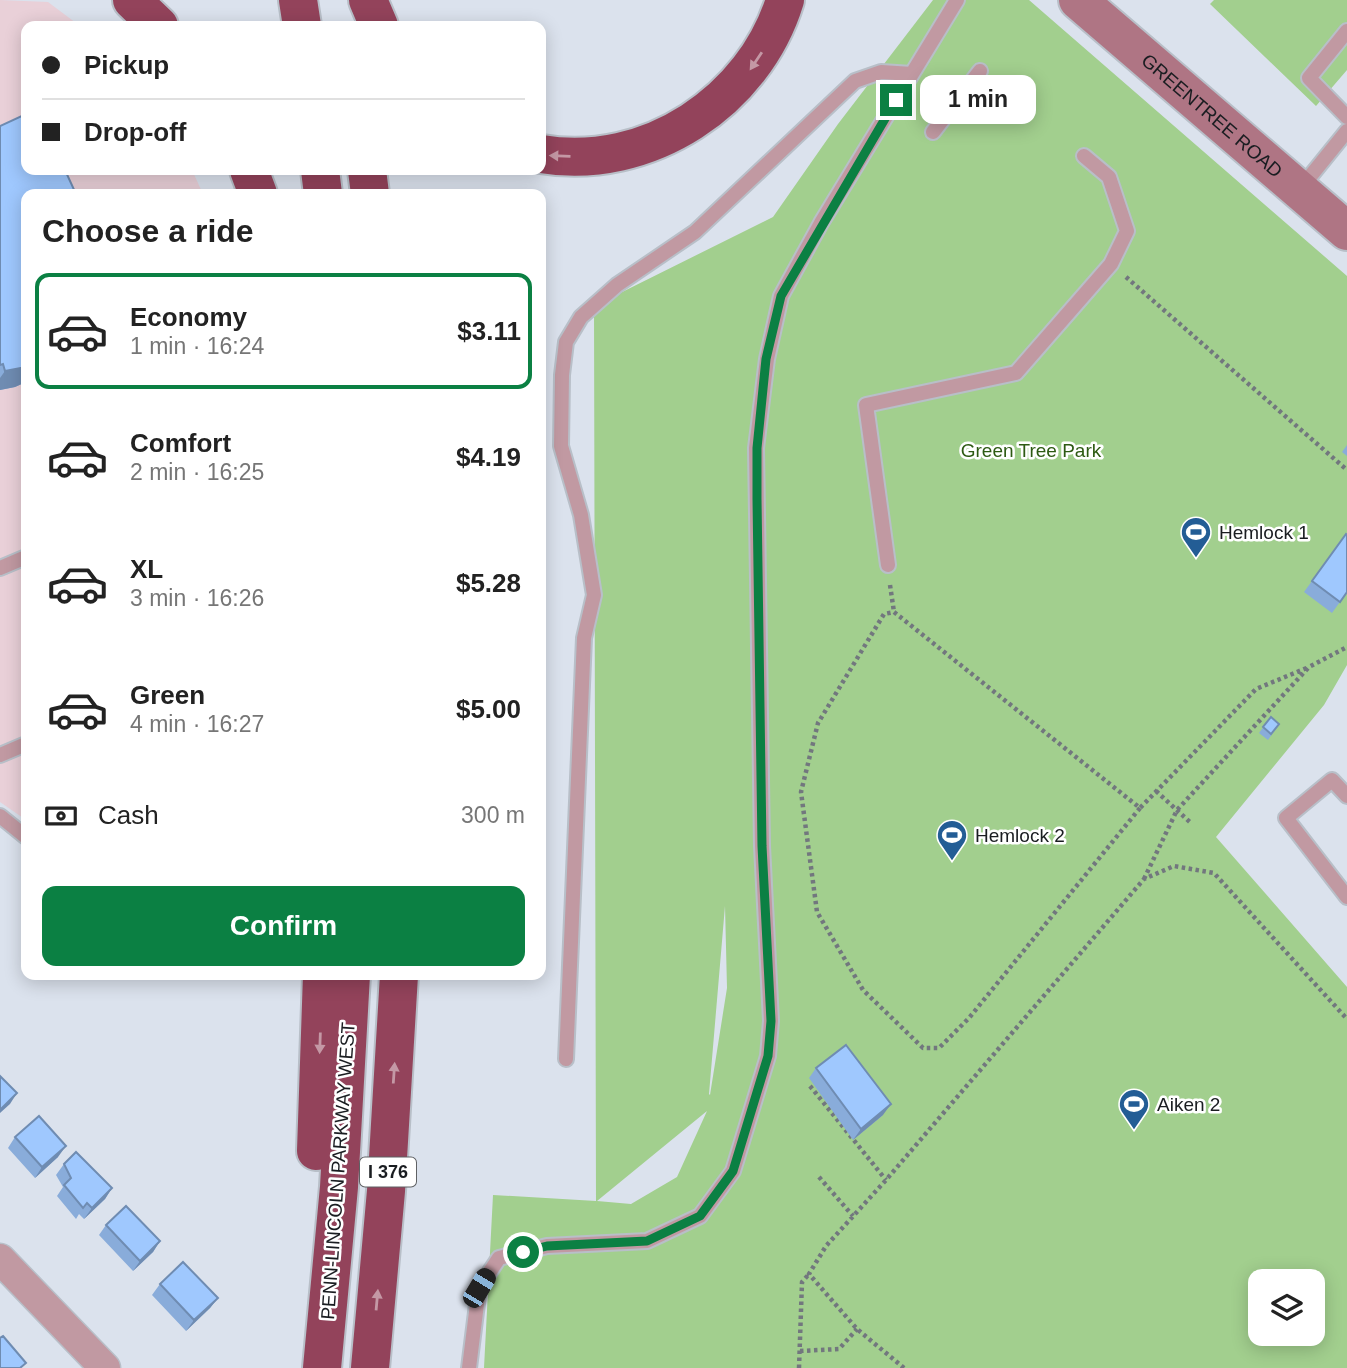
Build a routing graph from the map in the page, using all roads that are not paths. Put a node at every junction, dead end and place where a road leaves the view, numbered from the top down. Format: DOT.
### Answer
graph roads {
  1 [pos="132,0"];
  2 [pos="298,0"];
  3 [pos="346,0"];
  4 [pos="368,0"];
  5 [pos="785,0"];
  6 [pos="957,0"];
  7 [pos="1078,0"];
  8 [pos="154,21"];
  9 [pos="301,21"];
  10 [pos="349,21"];
  11 [pos="377,21"];
  12 [pos="1347,32"];
  13 [pos="980,71"];
  14 [pos="912,74"];
  15 [pos="1347,117"];
  16 [pos="1347,131"];
  17 [pos="933,132"];
  18 [pos="546,154"];
  19 [pos="1084,156"];
  20 [pos="1299,190"];
  21 [pos="1347,231"];
  22 [pos="21,559"];
  23 [pos="888,565"];
  24 [pos="0,568"];
  25 [pos="21,746"];
  26 [pos="0,755"];
  27 [pos="1347,796"];
  28 [pos="0,816"];
  29 [pos="21,833"];
  30 [pos="1347,897"];
  31 [pos="322,980"];
  32 [pos="351,980"];
  33 [pos="398,980"];
  34 [pos="566,1059"];
  35 [pos="0,1259"];
  36 [pos="105,1368"];
  37 [pos="297,1368"];
  38 [pos="322,1368"];
  39 [pos="370,1368"];
  40 [pos="469,1368"];
  1 -- 8 [label="highway"];
  2 -- 9 [label="highway"];
  3 -- 10 [label="highway"];
  4 -- 11 [label="highway"];
  5 -- 18 [label="highway, one-way"];
  6 -- 14 [label="lane"];
  7 -- 20 [label="main road, GREENTREE ROAD"];
  12 -- 15 [label="lane"];
  13 -- 17 [label="lane"];
  14 -- 34 [label="lane"];
  14 -- 40 [label="lane"];
  16 -- 20 [label="lane"];
  19 -- 23 [label="lane"];
  20 -- 21 [label="main road, GREENTREE ROAD"];
  22 -- 24 [label="lane"];
  25 -- 26 [label="lane"];
  27 -- 30 [label="lane"];
  28 -- 29 [label="lane"];
  31 -- 37 [label="highway, one-way"];
  32 -- 38 [label="highway, PENN-LINCOLN PARKWAY WEST / I 376"];
  39 -- 33 [label="highway, I 376, one-way"];
  35 -- 36 [label="street"];
}
